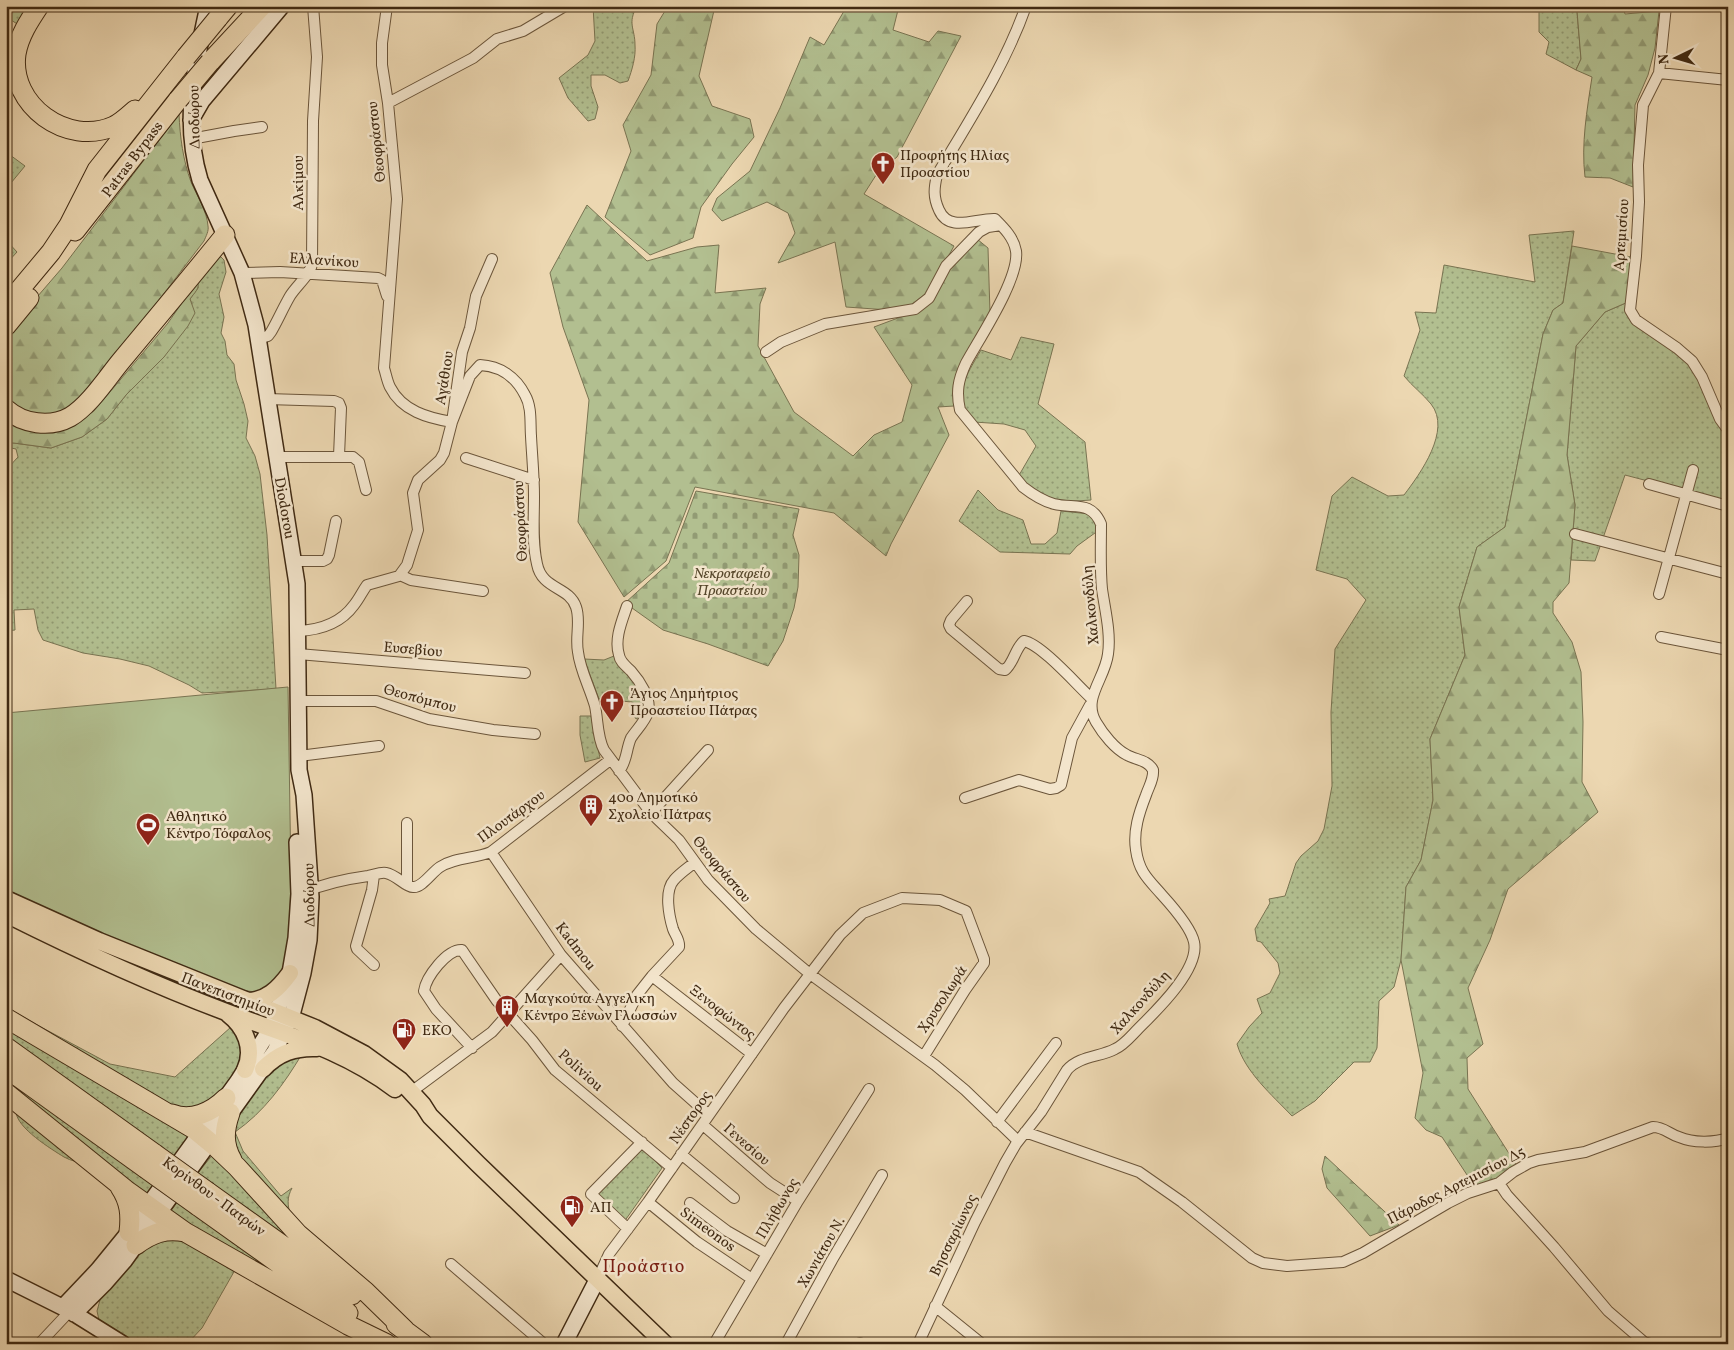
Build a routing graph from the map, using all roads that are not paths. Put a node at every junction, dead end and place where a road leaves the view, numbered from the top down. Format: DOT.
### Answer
graph roads {
  1 [pos="39,6"];
  2 [pos="282,6"];
  3 [pos="313,6"];
  4 [pos="387,6"];
  5 [pos="565,6"];
  6 [pos="1026,6"];
  7 [pos="1666,6"];
  8 [pos="262,7"];
  9 [pos="218,10"];
  10 [pos="1659,73"];
  11 [pos="168,77"];
  12 [pos="1728,80"];
  13 [pos="388,103"];
  14 [pos="190,122"];
  15 [pos="262,127"];
  16 [pos="191,140"];
  17 [pos="111,186"];
  18 [pos="1001,225"];
  19 [pos="225,235"];
  20 [pos="492,259"];
  21 [pos="242,273"];
  22 [pos="308,273"];
  23 [pos="390,298"];
  24 [pos="6,306"];
  25 [pos="6,316"];
  26 [pos="6,326"];
  27 [pos="258,339"];
  28 [pos="766,352"];
  29 [pos="267,400"];
  30 [pos="6,409"];
  31 [pos="452,422"];
  32 [pos="1728,430"];
  33 [pos="339,456"];
  34 [pos="276,457"];
  35 [pos="466,458"];
  36 [pos="1693,470"];
  37 [pos="534,480"];
  38 [pos="1649,484"];
  39 [pos="366,490"];
  40 [pos="1686,495"];
  41 [pos="1728,506"];
  42 [pos="336,521"];
  43 [pos="1575,534"];
  44 [pos="1669,558"];
  45 [pos="294,561"];
  46 [pos="1728,574"];
  47 [pos="400,575"];
  48 [pos="483,591"];
  49 [pos="1659,594"];
  50 [pos="967,601"];
  51 [pos="627,606"];
  52 [pos="298,631"];
  53 [pos="1661,637"];
  54 [pos="1728,650"];
  55 [pos="298,654"];
  56 [pos="525,673"];
  57 [pos="297,701"];
  58 [pos="1090,702"];
  59 [pos="535,734"];
  60 [pos="379,746"];
  61 [pos="708,750"];
  62 [pos="610,760"];
  63 [pos="299,763"];
  64 [pos="619,771"];
  65 [pos="966,798"];
  66 [pos="651,813"];
  67 [pos="407,823"];
  68 [pos="491,852"];
  69 [pos="695,862"];
  70 [pos="374,875"];
  71 [pos="407,885"];
  72 [pos="305,892"];
  73 [pos="6,899"];
  74 [pos="6,914"];
  75 [pos="561,955"];
  76 [pos="374,965"];
  77 [pos="290,973"];
  78 [pos="810,974"];
  79 [pos="652,976"];
  80 [pos="245,1001"];
  81 [pos="226,1012"];
  82 [pos="509,1013"];
  83 [pos="6,1018"];
  84 [pos="281,1023"];
  85 [pos="622,1026"];
  86 [pos="1056,1043"];
  87 [pos="6,1047"];
  88 [pos="472,1048"];
  89 [pos="329,1050"];
  90 [pos="752,1054"];
  91 [pos="924,1056"];
  92 [pos="6,1068"];
  93 [pos="263,1068"];
  94 [pos="245,1070"];
  95 [pos="869,1089"];
  96 [pos="411,1092"];
  97 [pos="6,1093"];
  98 [pos="228,1106"];
  99 [pos="168,1113"];
  100 [pos="709,1115"];
  101 [pos="430,1116"];
  102 [pos="998,1122"];
  103 [pos="703,1125"];
  104 [pos="1025,1132"];
  105 [pos="204,1137"];
  106 [pos="1728,1138"];
  107 [pos="1018,1141"];
  108 [pos="642,1142"];
  109 [pos="682,1154"];
  110 [pos="150,1161"];
  111 [pos="237,1168"];
  112 [pos="672,1168"];
  113 [pos="882,1175"];
  114 [pos="114,1181"];
  115 [pos="1499,1183"];
  116 [pos="734,1198"];
  117 [pos="203,1199"];
  118 [pos="798,1201"];
  119 [pos="648,1202"];
  120 [pos="690,1203"];
  121 [pos="153,1210"];
  122 [pos="628,1229"];
  123 [pos="185,1232"];
  124 [pos="132,1238"];
  125 [pos="767,1254"];
  126 [pos="451,1264"];
  127 [pos="598,1278"];
  128 [pos="6,1279"];
  129 [pos="752,1279"];
  130 [pos="91,1297"];
  131 [pos="935,1306"];
  132 [pos="69,1311"];
  133 [pos="92,1324"];
  134 [pos="405,1330"];
  135 [pos="367,1340"];
  136 [pos="39,1344"];
  137 [pos="123,1344"];
  138 [pos="387,1344"];
  139 [pos="392,1344"];
  140 [pos="423,1344"];
  141 [pos="544,1344"];
  142 [pos="564,1344"];
  143 [pos="666,1344"];
  144 [pos="714,1344"];
  145 [pos="786,1344"];
  146 [pos="918,1344"];
  147 [pos="982,1344"];
  148 [pos="1650,1344"];
  1 -- 11 [label="highway"];
  2 -- 14 [label="street"];
  3 -- 22 [label="street, Αλκίμου"];
  4 -- 13 [label="street, Θεοφράστου"];
  5 -- 13 [label="street"];
  6 -- 18 [label="street"];
  7 -- 10 [label="street, Αρτεμισίου"];
  8 -- 17 [label="highway, Patras Bypass, bridge"];
  9 -- 11 [label="highway, Patras Bypass, bridge"];
  9 -- 14 [label="street, Διοδώρου"];
  10 -- 12 [label="street"];
  10 -- 32 [label="street, Αρτεμισίου"];
  11 -- 24 [label="highway, Patras Bypass"];
  13 -- 23 [label="street, Θεοφράστου"];
  14 -- 16 [label="street, Διοδώρου"];
  15 -- 16 [label="street"];
  16 -- 19 [label="street, Διοδώρου"];
  17 -- 25 [label="highway, Patras Bypass"];
  17 -- 26 [label="highway"];
  18 -- 28 [label="street"];
  18 -- 58 [label="street, Χαλκονδύλη"];
  19 -- 21 [label="street, Διοδώρου"];
  19 -- 30 [label="highway"];
  20 -- 31 [label="street, Αγάθιου"];
  21 -- 22 [label="street, Ελλανίκου"];
  21 -- 27 [label="street, Diodorou"];
  22 -- 23 [label="street, Ελλανίκου"];
  22 -- 27 [label="street, Αλκίμου"];
  23 -- 31 [label="street, Θεοφράστου"];
  27 -- 29 [label="street, Diodorou"];
  29 -- 33 [label="street"];
  29 -- 34 [label="street, Diodorou"];
  31 -- 37 [label="street, Θεοφράστου"];
  31 -- 47 [label="street, Αγάθιου"];
  33 -- 34 [label="street"];
  33 -- 39 [label="street"];
  34 -- 45 [label="street, Diodorou"];
  35 -- 37 [label="street"];
  36 -- 40 [label="street"];
  37 -- 62 [label="street, Θεοφράστου"];
  38 -- 40 [label="street"];
  40 -- 41 [label="street"];
  40 -- 44 [label="street"];
  42 -- 45 [label="street"];
  43 -- 44 [label="street"];
  44 -- 46 [label="street"];
  44 -- 49 [label="street"];
  45 -- 52 [label="street, Diodorou"];
  47 -- 48 [label="street"];
  47 -- 52 [label="street"];
  50 -- 58 [label="street"];
  51 -- 64 [label="street"];
  52 -- 55 [label="street, Diodorou"];
  53 -- 54 [label="street"];
  55 -- 56 [label="street, Ευσεβίου"];
  55 -- 57 [label="street, Diodorou"];
  57 -- 59 [label="street, Θεοπόμπου"];
  57 -- 63 [label="street, Diodorou"];
  58 -- 65 [label="street"];
  58 -- 104 [label="street, Χαλκονδύλη"];
  60 -- 63 [label="street"];
  61 -- 66 [label="street"];
  62 -- 64 [label="street, Θεοφράστου"];
  62 -- 68 [label="street, Πλουτάρχου"];
  63 -- 72 [label="street, Διοδώρου"];
  64 -- 66 [label="street, Θεοφράστου"];
  66 -- 69 [label="street, Θεοφράστου"];
  67 -- 71 [label="street"];
  68 -- 71 [label="street, Πλουτάρχου"];
  68 -- 75 [label="street, Kadmou"];
  69 -- 78 [label="street, Θεοφράστου"];
  69 -- 79 [label="street"];
  70 -- 71 [label="street"];
  70 -- 72 [label="street"];
  70 -- 76 [label="street"];
  72 -- 77 [label="street"];
  72 -- 84 [label="street, Διοδώρου"];
  73 -- 80 [label="main road, Πανεπιστημίου"];
  74 -- 81 [label="main road, Πανεπιστημίου"];
  75 -- 82 [label="street"];
  75 -- 85 [label="street, Kadmou"];
  77 -- 80 [label="main road"];
  77 -- 84 [label="street"];
  78 -- 90 [label="street, Νέστορος"];
  78 -- 91 [label="street, Θεοφράστου"];
  78 -- 91 [label="street, Χρυσολωρά"];
  79 -- 85 [label="street"];
  79 -- 90 [label="street, Ξενοφώντος"];
  80 -- 84 [label="main road, Πανεπιστημίου"];
  81 -- 84 [label="main road, Πανεπιστημίου"];
  81 -- 94 [label="main road"];
  82 -- 88 [label="street"];
  82 -- 88 [label="street, Poliviou"];
  82 -- 108 [label="street, Poliviou"];
  83 -- 99 [label="highway"];
  84 -- 89 [label="main road, Πανεπιστημίου"];
  84 -- 93 [label="street"];
  84 -- 94 [label="street"];
  84 -- 96 [label="main road, Πανεπιστημίου"];
  85 -- 100 [label="street, Kadmou"];
  86 -- 102 [label="street"];
  87 -- 110 [label="highway, Κορίνθου - Πατρών"];
  88 -- 96 [label="street"];
  89 -- 93 [label="main road"];
  89 -- 101 [label="main road, Πανεπιστημίου"];
  90 -- 100 [label="street, Νέστορος"];
  91 -- 102 [label="street, Θεοφράστου"];
  92 -- 110 [label="highway, Κορίνθου - Πατρών"];
  93 -- 98 [label="street"];
  94 -- 98 [label="street"];
  95 -- 118 [label="street, Πλήθωνος"];
  96 -- 101 [label="main road, Πανεπιστημίου"];
  97 -- 114 [label="highway"];
  98 -- 99 [label="highway"];
  98 -- 105 [label="street"];
  98 -- 111 [label="highway"];
  99 -- 105 [label="highway"];
  100 -- 103 [label="street, Νέστορος"];
  101 -- 127 [label="main road, Πανεπιστημίου"];
  102 -- 107 [label="street, Θεοφράστου"];
  103 -- 109 [label="street, Νέστορος"];
  103 -- 118 [label="street, Γενεσίου"];
  104 -- 107 [label="street, Χαλκονδύλη"];
  104 -- 115 [label="street, Πάροδος Αρτεμισίου Δ5"];
  105 -- 111 [label="highway"];
  105 -- 121 [label="street"];
  106 -- 115 [label="street, Πάροδος Αρτεμισίου Δ5"];
  107 -- 131 [label="street, Βησσαρίωνος"];
  108 -- 112 [label="street, Poliviou"];
  108 -- 122 [label="street"];
  109 -- 112 [label="street, Νέστορος"];
  109 -- 116 [label="street"];
  110 -- 117 [label="highway, Κορίνθου - Πατρών, bridge"];
  111 -- 134 [label="highway"];
  112 -- 119 [label="street, Νέστορος"];
  113 -- 145 [label="street, Χωνιάτου Ν."];
  114 -- 121 [label="highway"];
  114 -- 124 [label="highway"];
  115 -- 148 [label="street"];
  117 -- 134 [label="highway, Κορίνθου - Πατρών"];
  117 -- 139 [label="highway, Κορίνθου - Πατρών"];
  118 -- 125 [label="street, Πλήθωνος"];
  119 -- 122 [label="street, Νέστορος"];
  119 -- 129 [label="street, Simeonos"];
  120 -- 125 [label="street"];
  121 -- 123 [label="highway"];
  121 -- 124 [label="street"];
  122 -- 127 [label="street, Νέστορος"];
  123 -- 124 [label="highway"];
  123 -- 135 [label="highway"];
  124 -- 130 [label="street"];
  124 -- 132 [label="street"];
  125 -- 129 [label="street, Πλήθωνος"];
  126 -- 141 [label="street"];
  127 -- 142 [label="street"];
  127 -- 143 [label="main road, Πανεπιστημίου"];
  128 -- 132 [label="street"];
  129 -- 144 [label="street, Πλήθωνος"];
  130 -- 132 [label="street"];
  130 -- 133 [label="street"];
  131 -- 146 [label="street, Βησσαρίωνος"];
  131 -- 147 [label="street"];
  132 -- 133 [label="street"];
  132 -- 136 [label="street"];
  133 -- 137 [label="street"];
  134 -- 140 [label="highway, Κορίνθου - Πατρών"];
  135 -- 138 [label="highway"];
}
